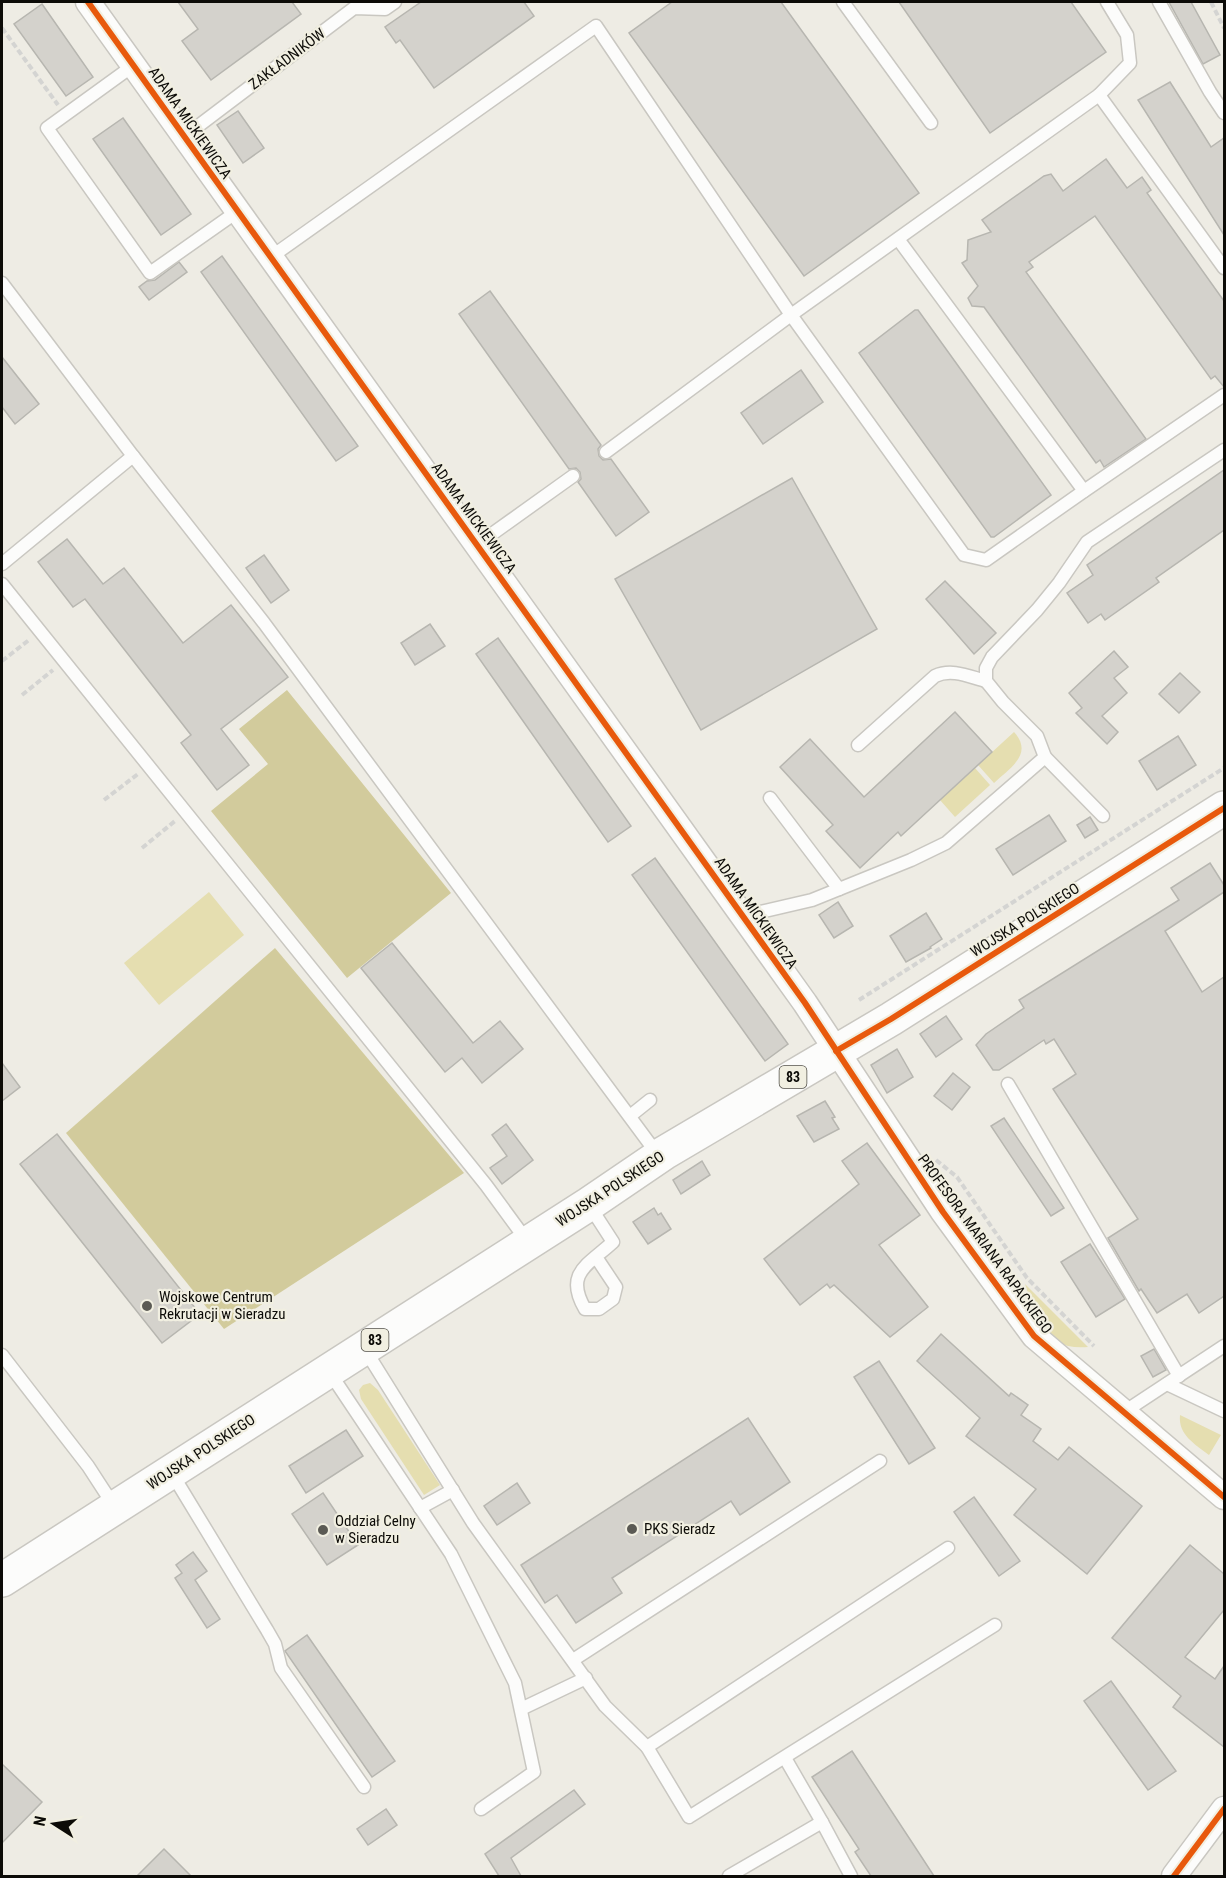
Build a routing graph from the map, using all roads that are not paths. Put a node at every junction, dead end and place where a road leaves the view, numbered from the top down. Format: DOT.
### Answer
graph roads {
  1 [pos="88,2"];
  2 [pos="395,2"];
  3 [pos="843,2"];
  4 [pos="1107,2"];
  5 [pos="1159,2"];
  6 [pos="134,66"];
  7 [pos="1099,95"];
  8 [pos="1224,113"];
  9 [pos="931,123"];
  10 [pos="185,136"];
  11 [pos="238,210"];
  12 [pos="898,239"];
  13 [pos="271,256"];
  14 [pos="1224,268"];
  15 [pos="2,283"];
  16 [pos="791,315"];
  17 [pos="1224,395"];
  18 [pos="1224,450"];
  19 [pos="606,452"];
  20 [pos="133,456"];
  21 [pos="573,476"];
  22 [pos="1084,490"];
  23 [pos="478,544"];
  24 [pos="2,564"];
  25 [pos="2,584"];
  26 [pos="986,681"];
  27 [pos="858,745"];
  28 [pos="1045,757"];
  29 [pos="770,798"];
  30 [pos="1224,808"];
  31 [pos="1103,816"];
  32 [pos="839,889"];
  33 [pos="743,916"];
  34 [pos="836,1051"];
  35 [pos="1008,1084"];
  36 [pos="650,1100"];
  37 [pos="630,1116"];
  38 [pos="659,1156"];
  39 [pos="589,1203"];
  40 [pos="527,1242"];
  41 [pos="596,1257"];
  42 [pos="1224,1346"];
  43 [pos="364,1347"];
  44 [pos="2,1355"];
  45 [pos="328,1370"];
  46 [pos="1179,1376"];
  47 [pos="1167,1384"];
  48 [pos="1224,1411"];
  49 [pos="1124,1412"];
  50 [pos="880,1461"];
  51 [pos="171,1471"];
  52 [pos="453,1490"];
  53 [pos="1224,1497"];
  54 [pos="114,1507"];
  55 [pos="420,1508"];
  56 [pos="948,1548"];
  57 [pos="2,1580"];
  58 [pos="995,1625"];
  59 [pos="573,1660"];
  60 [pos="586,1678"];
  61 [pos="521,1709"];
  62 [pos="647,1747"];
  63 [pos="785,1758"];
  64 [pos="364,1787"];
  65 [pos="481,1809"];
  66 [pos="1224,1809"];
  67 [pos="822,1822"];
  68 [pos="729,1876"];
  69 [pos="851,1876"];
  70 [pos="1174,1876"];
  1 -- 6 [label="street, ADAMA MICKIEWICZA"];
  2 -- 10 [label="lane, ZAKŁADNIKÓW"];
  3 -- 9 [label="lane"];
  4 -- 7 [label="lane"];
  5 -- 8 [label="lane"];
  6 -- 10 [label="street, ADAMA MICKIEWICZA"];
  6 -- 11 [label="lane"];
  7 -- 12 [label="lane"];
  7 -- 14 [label="lane"];
  10 -- 11 [label="street, ADAMA MICKIEWICZA"];
  11 -- 13 [label="street, ADAMA MICKIEWICZA"];
  12 -- 16 [label="lane"];
  12 -- 22 [label="lane"];
  13 -- 16 [label="lane"];
  13 -- 23 [label="street, ADAMA MICKIEWICZA"];
  15 -- 20 [label="lane"];
  16 -- 19 [label="lane"];
  16 -- 22 [label="lane"];
  17 -- 22 [label="lane"];
  18 -- 26 [label="lane"];
  20 -- 24 [label="lane"];
  20 -- 37 [label="lane"];
  21 -- 23 [label="lane"];
  23 -- 33 [label="street, ADAMA MICKIEWICZA"];
  25 -- 40 [label="lane"];
  26 -- 27 [label="lane"];
  26 -- 28 [label="lane"];
  28 -- 31 [label="lane"];
  28 -- 32 [label="lane"];
  29 -- 32 [label="lane"];
  30 -- 34 [label="main road, WOJSKA POLSKIEGO / 83"];
  32 -- 33 [label="lane"];
  33 -- 34 [label="street, ADAMA MICKIEWICZA"];
  34 -- 38 [label="main road, WOJSKA POLSKIEGO / 83"];
  34 -- 49 [label="street, PROFESORA MARIANA RAPACKIEGO"];
  35 -- 46 [label="lane"];
  36 -- 37 [label="lane"];
  37 -- 38 [label="lane"];
  38 -- 39 [label="main road, WOJSKA POLSKIEGO / 83"];
  39 -- 40 [label="main road, WOJSKA POLSKIEGO / 83"];
  39 -- 41 [label="lane"];
  40 -- 43 [label="main road, WOJSKA POLSKIEGO / 83"];
  42 -- 46 [label="lane"];
  43 -- 45 [label="main road, WOJSKA POLSKIEGO / 83"];
  43 -- 52 [label="lane"];
  44 -- 54 [label="lane"];
  45 -- 51 [label="main road, WOJSKA POLSKIEGO / 83"];
  45 -- 55 [label="lane"];
  46 -- 47 [label="lane"];
  47 -- 48 [label="lane"];
  47 -- 49 [label="lane"];
  49 -- 53 [label="street, PROFESORA MARIANA RAPACKIEGO"];
  50 -- 59 [label="lane"];
  51 -- 54 [label="main road, WOJSKA POLSKIEGO / 83"];
  51 -- 64 [label="lane"];
  52 -- 55 [label="lane"];
  52 -- 59 [label="lane"];
  54 -- 57 [label="main road, WOJSKA POLSKIEGO / 83"];
  55 -- 61 [label="lane"];
  56 -- 62 [label="lane"];
  58 -- 63 [label="lane"];
  59 -- 60 [label="lane"];
  60 -- 61 [label="lane"];
  60 -- 62 [label="lane"];
  61 -- 65 [label="lane"];
  62 -- 63 [label="lane"];
  63 -- 67 [label="lane"];
  66 -- 70 [label="street"];
  67 -- 68 [label="lane"];
  67 -- 69 [label="lane"];
}
